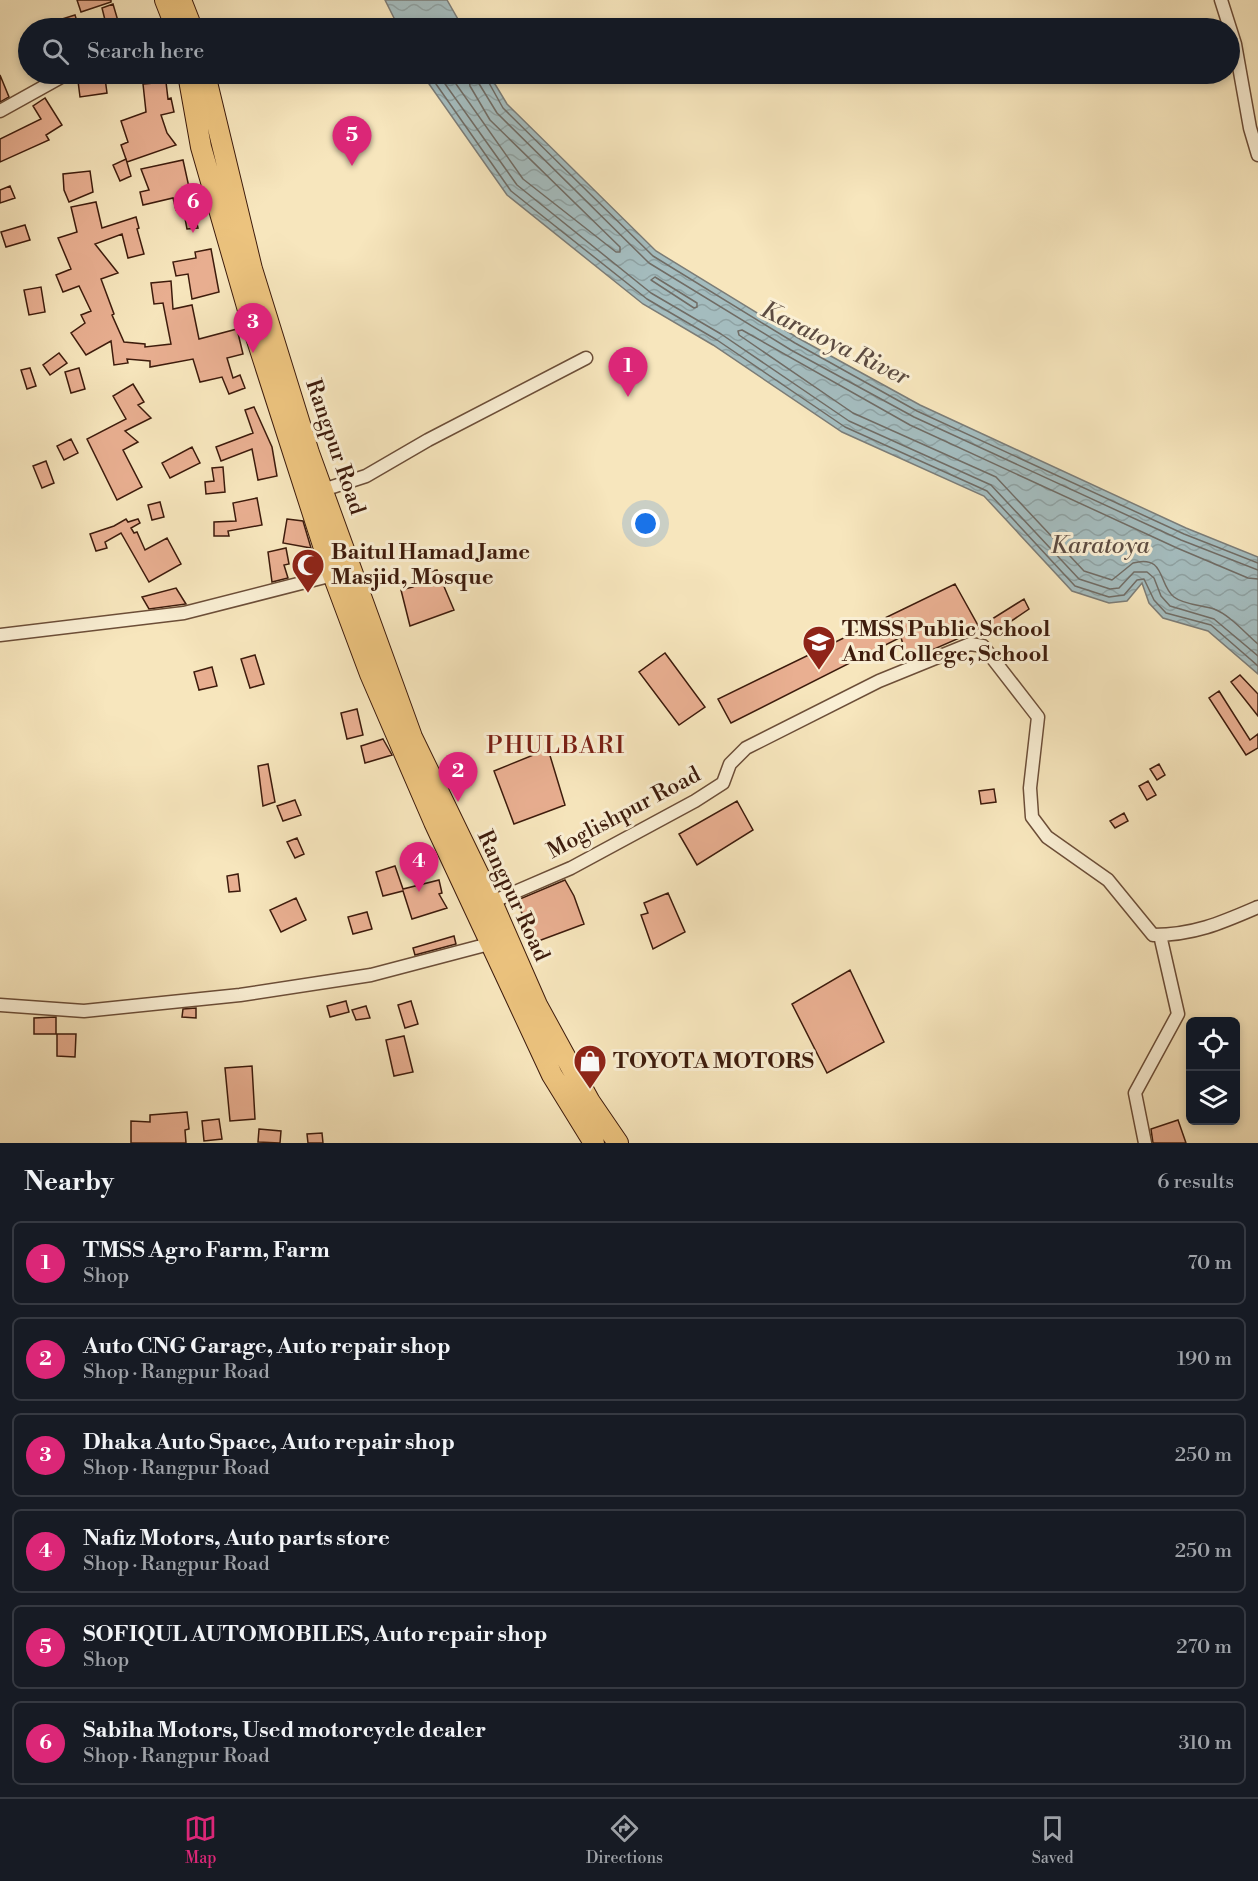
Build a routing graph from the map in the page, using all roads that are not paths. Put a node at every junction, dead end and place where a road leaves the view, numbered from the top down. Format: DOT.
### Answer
graph roads {
  1 [pos="165,0"];
  2 [pos="181,0"];
  3 [pos="1221,0"];
  4 [pos="172,18"];
  5 [pos="188,18"];
  6 [pos="1227,18"];
  7 [pos="1240,68"];
  8 [pos="49,84"];
  9 [pos="190,84"];
  10 [pos="207,84"];
  11 [pos="0,111"];
  12 [pos="1258,155"];
  13 [pos="586,358"];
  14 [pos="323,490"];
  15 [pos="333,576"];
  16 [pos="0,635"];
  17 [pos="492,902"];
  18 [pos="1258,907"];
  19 [pos="1160,935"];
  20 [pos="489,944"];
  21 [pos="0,1005"];
  22 [pos="594,1143"];
  23 [pos="618,1143"];
  24 [pos="1145,1143"];
  1 -- 4 [label="highway"];
  2 -- 5 [label="highway"];
  3 -- 6 [label="street"];
  7 -- 12 [label="street"];
  8 -- 11 [label="street"];
  9 -- 15 [label="highway, Rangpur Road"];
  10 -- 14 [label="highway, Rangpur Road"];
  13 -- 14 [label="street"];
  14 -- 17 [label="highway, Rangpur Road"];
  15 -- 16 [label="street"];
  15 -- 20 [label="highway, Rangpur Road"];
  17 -- 19 [label="street, Moglishpur Road"];
  17 -- 23 [label="highway, Rangpur Road"];
  18 -- 19 [label="street"];
  19 -- 24 [label="street"];
  20 -- 21 [label="street"];
  20 -- 22 [label="highway, Rangpur Road"];
}
